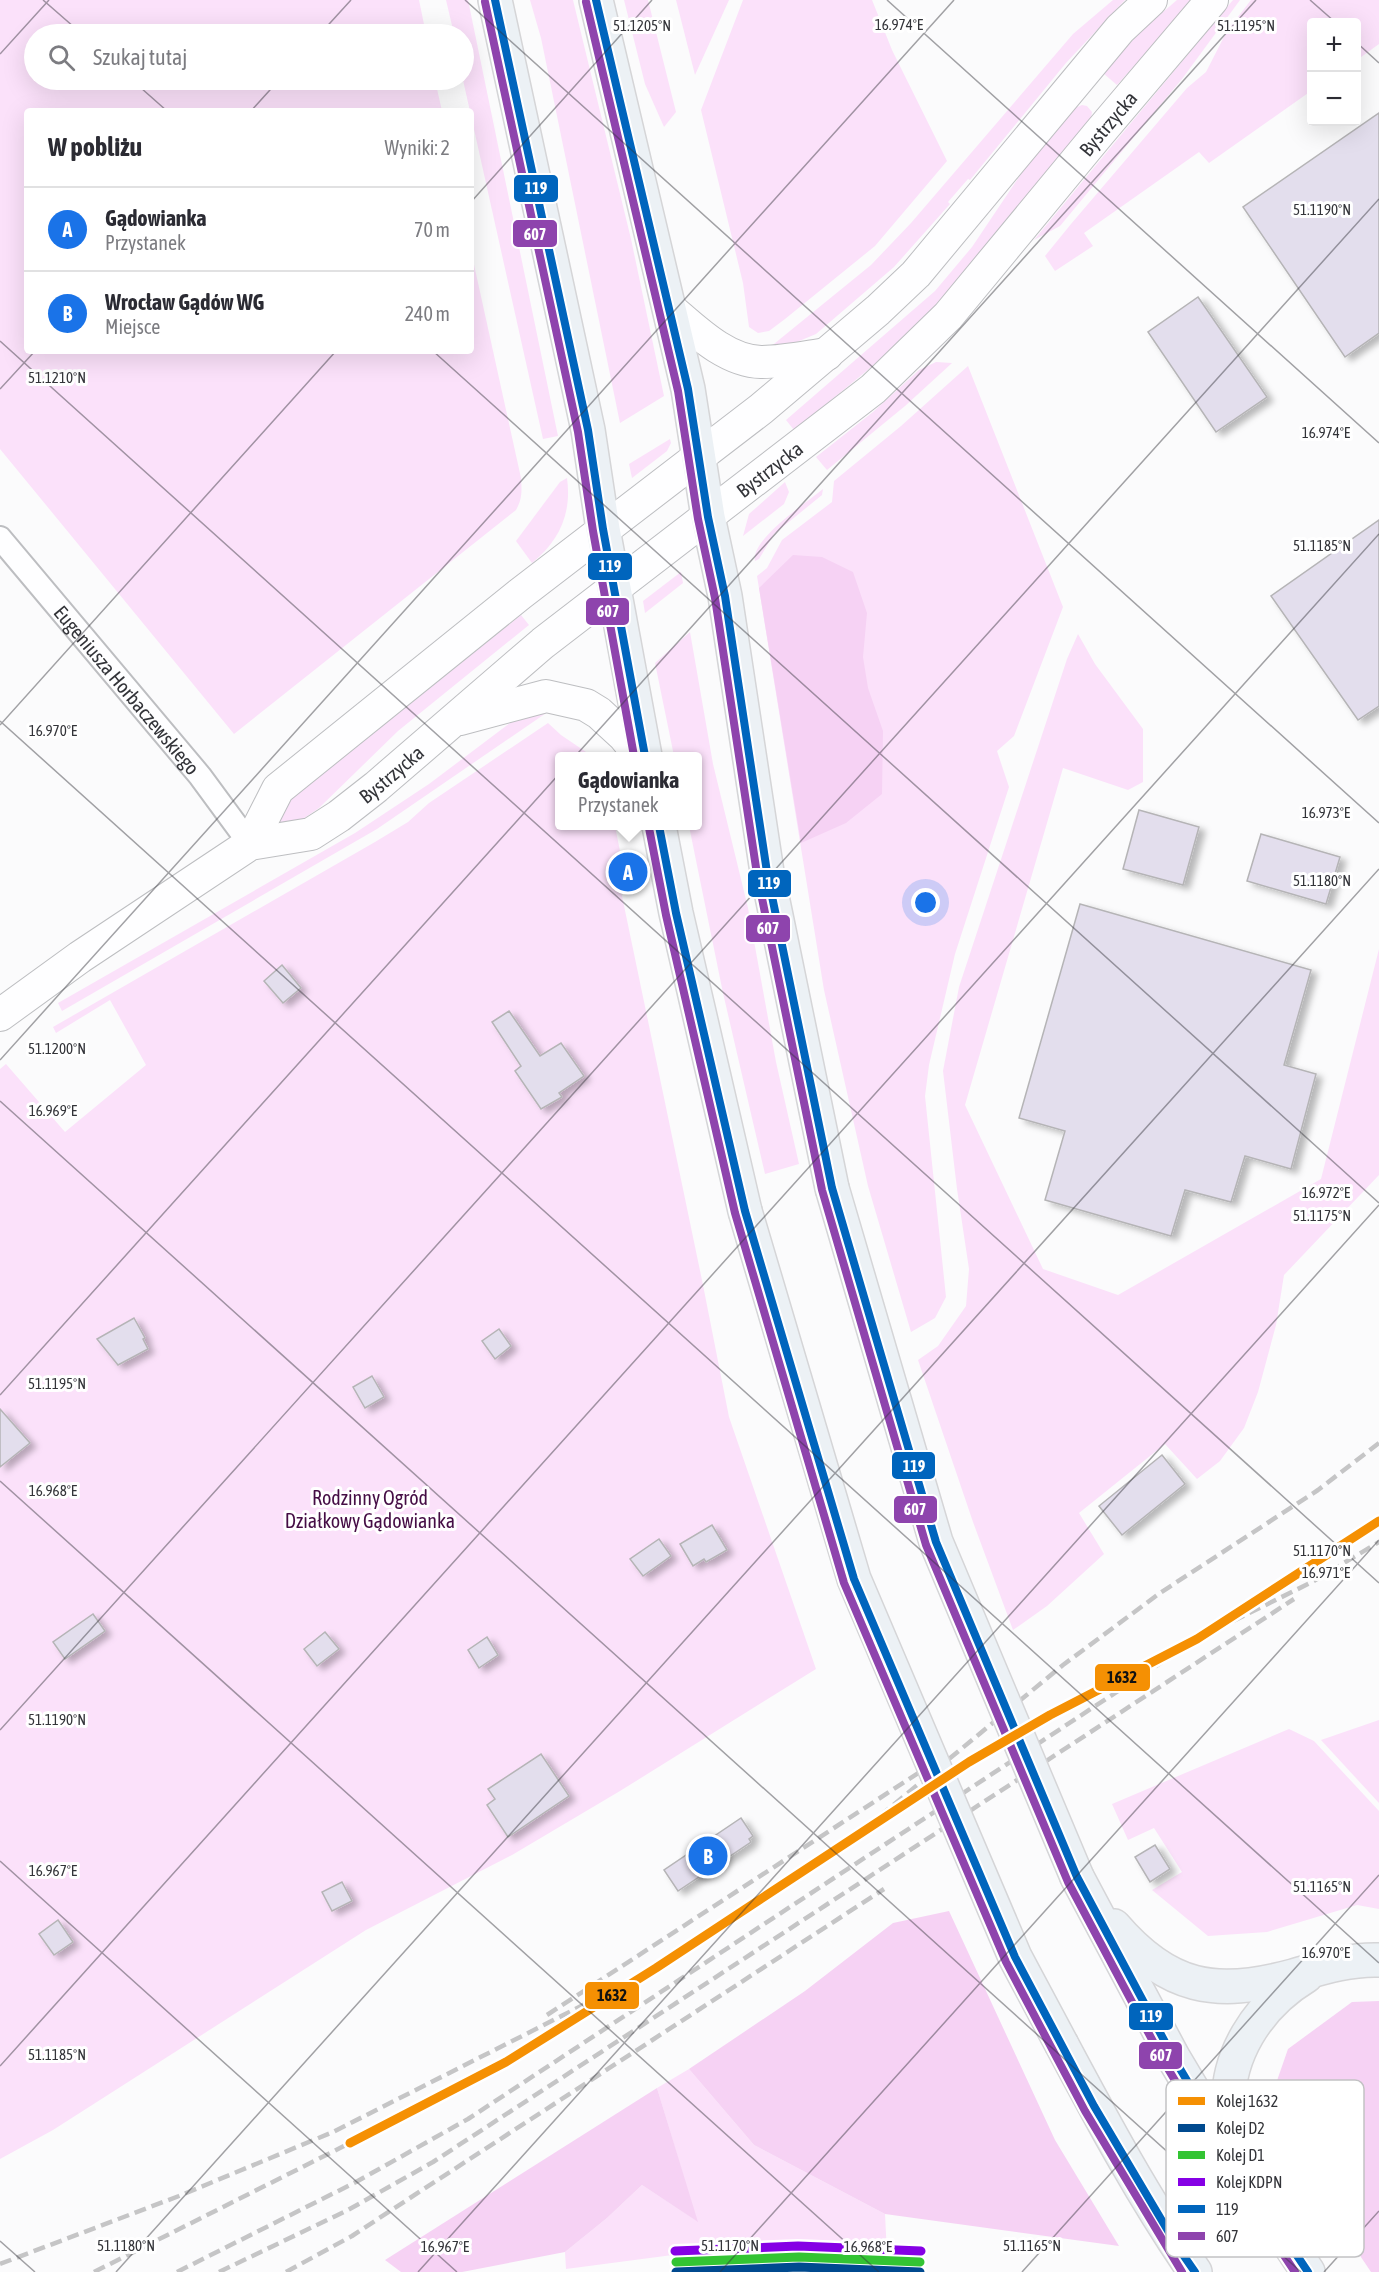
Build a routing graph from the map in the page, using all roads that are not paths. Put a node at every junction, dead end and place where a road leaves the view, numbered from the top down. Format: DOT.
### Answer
graph roads {
  1 [pos="495,0"];
  2 [pos="596,0"];
  3 [pos="1151,0"];
  4 [pos="1212,0"];
  5 [pos="1063,97"];
  6 [pos="1100,132"];
  7 [pos="669,308"];
  8 [pos="828,354"];
  9 [pos="698,457"];
  10 [pos="708,517"];
  11 [pos="603,529"];
  12 [pos="0,538"];
  13 [pos="614,589"];
  14 [pos="451,721"];
  15 [pos="637,752"];
  16 [pos="644,752"];
  17 [pos="660,830"];
  18 [pos="250,844"];
  19 [pos="0,1015"];
  20 [pos="1077,1877"];
  21 [pos="1379,1960"];
  22 [pos="1318,1969"];
  23 [pos="1187,2080"];
  24 [pos="1231,2080"];
  25 [pos="1166,2227"];
  26 [pos="1185,2257"];
  27 [pos="1298,2257"];
  28 [pos="1195,2272"];
  29 [pos="1308,2272"];
  1 -- 11 [label="main road"];
  2 -- 7 [label="main road"];
  3 -- 5 [label="street, Bystrzycka"];
  4 -- 6 [label="street, Bystrzycka"];
  5 -- 6 [label="street"];
  5 -- 8 [label="street, Bystrzycka"];
  6 -- 10 [label="street, Bystrzycka"];
  7 -- 8 [label="street"];
  7 -- 9 [label="main road"];
  8 -- 9 [label="street, Bystrzycka"];
  9 -- 10 [label="main road"];
  9 -- 11 [label="street, Bystrzycka"];
  10 -- 13 [label="street, Bystrzycka"];
  10 -- 20 [label="main road, bridge"];
  11 -- 13 [label="main road"];
  11 -- 18 [label="street, Bystrzycka"];
  12 -- 18 [label="street, Eugeniusza Horbaczewskiego"];
  13 -- 14 [label="street, Bystrzycka"];
  13 -- 16 [label="main road"];
  14 -- 15 [label="street"];
  14 -- 18 [label="street, Bystrzycka"];
  17 -- 25 [label="main road, bridge"];
  18 -- 19 [label="street, Bystrzycka"];
  20 -- 22 [label="main road"];
  20 -- 23 [label="main road"];
  21 -- 22 [label="main road"];
  22 -- 24 [label="main road"];
  26 -- 28 [label="main road, bridge"];
  27 -- 29 [label="main road"];
}
